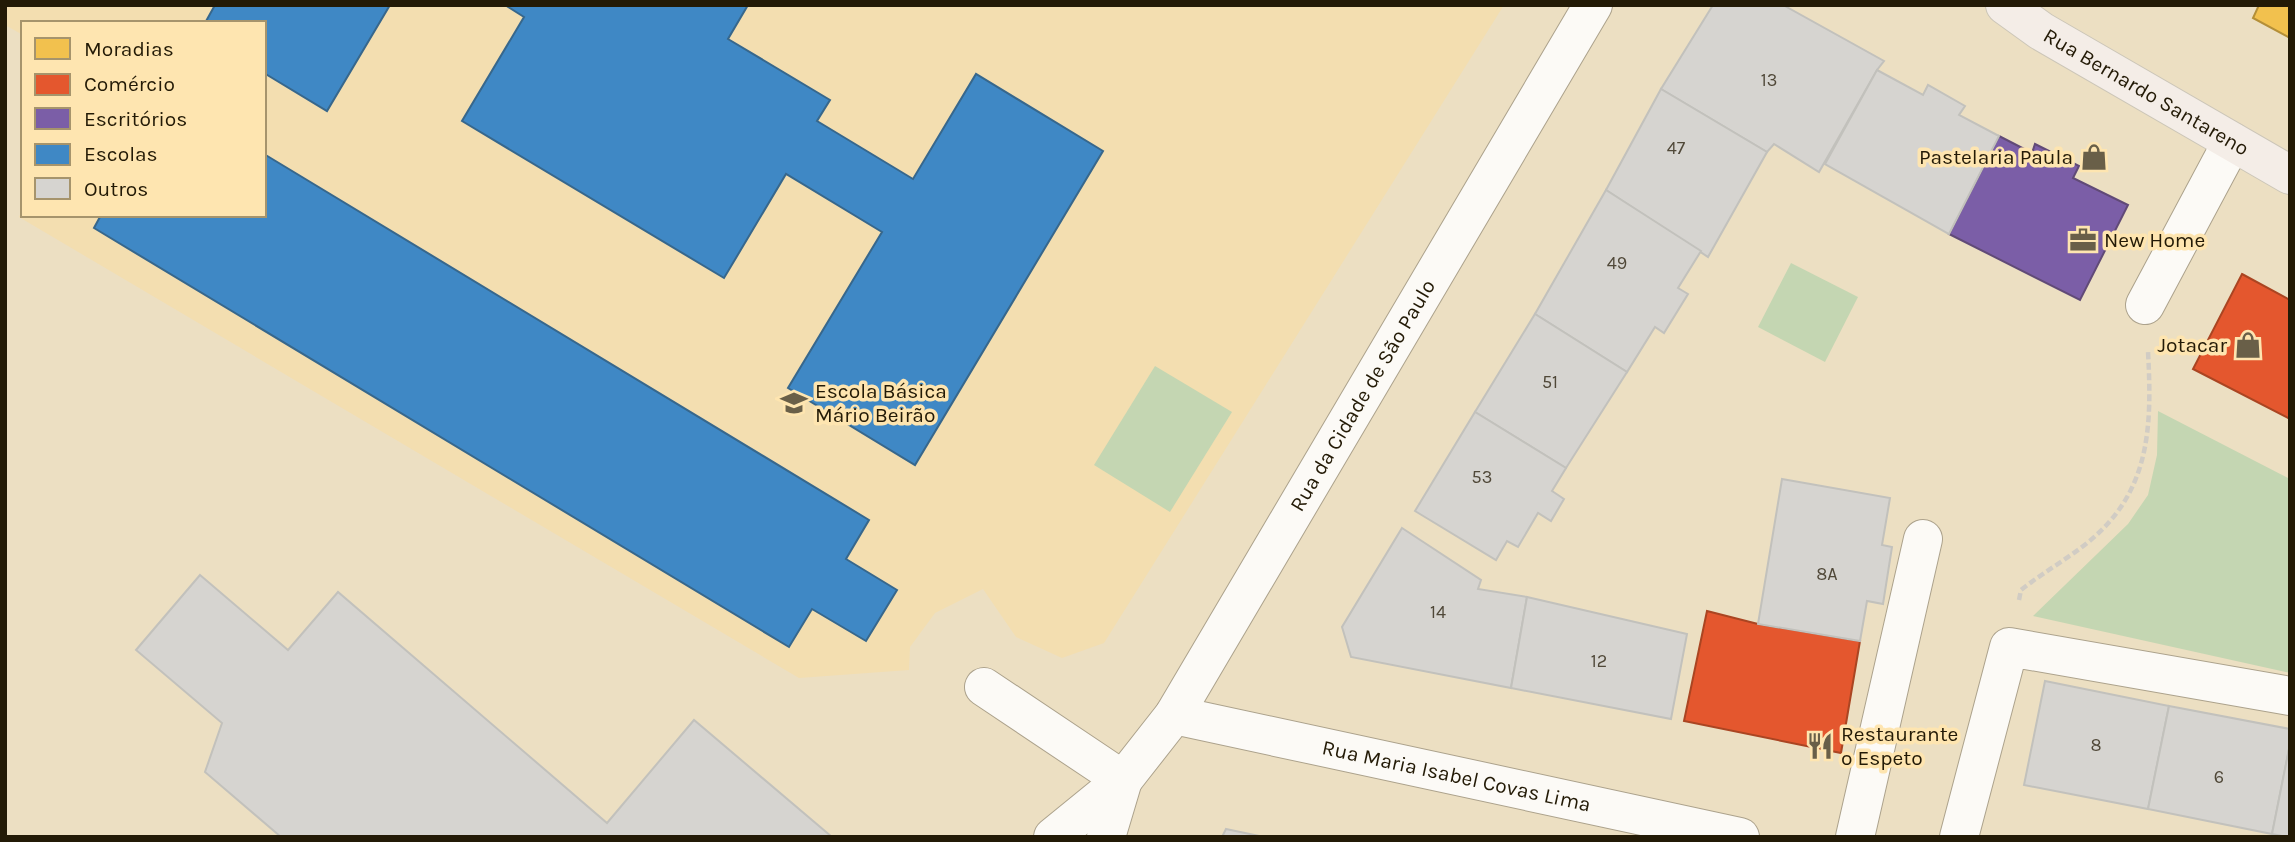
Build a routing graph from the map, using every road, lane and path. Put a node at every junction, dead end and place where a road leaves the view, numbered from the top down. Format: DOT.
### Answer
graph roads {
  1 [pos="1593,5"];
  2 [pos="2005,5"];
  3 [pos="2232,142"];
  4 [pos="2290,175"];
  5 [pos="2145,305"];
  6 [pos="1923,539"];
  7 [pos="2009,647"];
  8 [pos="984,687"];
  9 [pos="2290,696"];
  10 [pos="1174,715"];
  11 [pos="1123,780"];
  12 [pos="1053,837"];
  13 [pos="1106,837"];
  14 [pos="1740,837"];
  15 [pos="1855,837"];
  16 [pos="1959,837"];
  1 -- 10 [label="street, Rua da Cidade de São Paulo"];
  2 -- 3 [label="main road, Rua Bernardo Santareno"];
  3 -- 4 [label="main road, Rua Bernardo Santareno"];
  3 -- 5 [label="street"];
  5 -- 7 [label="path"];
  6 -- 15 [label="street"];
  7 -- 9 [label="street"];
  7 -- 16 [label="street"];
  8 -- 11 [label="street"];
  10 -- 11 [label="street, Rua da Cidade de São Paulo"];
  10 -- 14 [label="street, Rua Maria Isabel Covas Lima"];
  11 -- 12 [label="street, Rua da Cidade de São Paulo"];
  11 -- 13 [label="street, Rua da Cidade de São Paulo"];
}
